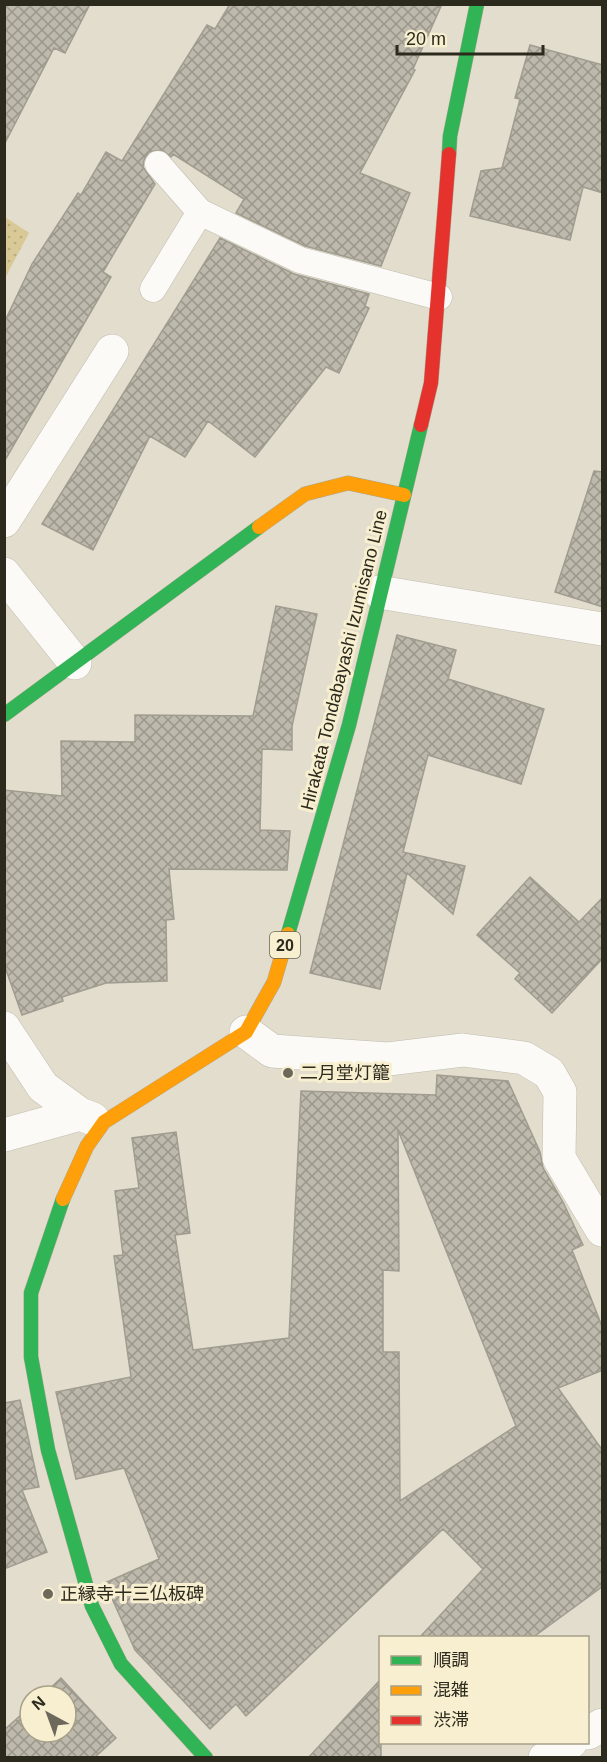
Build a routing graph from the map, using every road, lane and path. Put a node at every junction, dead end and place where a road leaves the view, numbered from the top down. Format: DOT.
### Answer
graph roads {
  1 [pos="477,4"];
  2 [pos="158,165"];
  3 [pos="200,212"];
  4 [pos="153,289"];
  5 [pos="439,297"];
  6 [pos="112,351"];
  7 [pos="404,495"];
  8 [pos="4,521"];
  9 [pos="4,574"];
  10 [pos="379,592"];
  11 [pos="603,629"];
  12 [pos="75,663"];
  13 [pos="4,715"];
  14 [pos="4,1028"];
  15 [pos="246,1032"];
  16 [pos="92,1118"];
  17 [pos="4,1135"];
  18 [pos="603,1230"];
  19 [pos="603,1725"];
  20 [pos="589,1732"];
  21 [pos="569,1744"];
  22 [pos="206,1758"];
  23 [pos="545,1758"];
  1 -- 5 [label="main road, Hirakata Tondabayashi Izumisano Line / 20"];
  2 -- 3 [label="lane"];
  3 -- 4 [label="lane"];
  3 -- 5 [label="lane"];
  5 -- 7 [label="main road, Hirakata Tondabayashi Izumisano Line / 20"];
  6 -- 8 [label="street"];
  7 -- 10 [label="main road, Hirakata Tondabayashi Izumisano Line / 20"];
  7 -- 12 [label="main road, Hirakata Tondabayashi Izumisano Line"];
  9 -- 12 [label="street"];
  10 -- 11 [label="street"];
  10 -- 15 [label="main road, Hirakata Tondabayashi Izumisano Line / 20"];
  12 -- 13 [label="main road, Hirakata Tondabayashi Izumisano Line"];
  14 -- 16 [label="street"];
  15 -- 16 [label="main road, Hirakata Tondabayashi Izumisano Line / 20"];
  15 -- 18 [label="street"];
  16 -- 17 [label="street"];
  16 -- 22 [label="main road, Hirakata Tondabayashi Izumisano Line / 20"];
  19 -- 20 [label="street"];
  21 -- 23 [label="street"];
}
